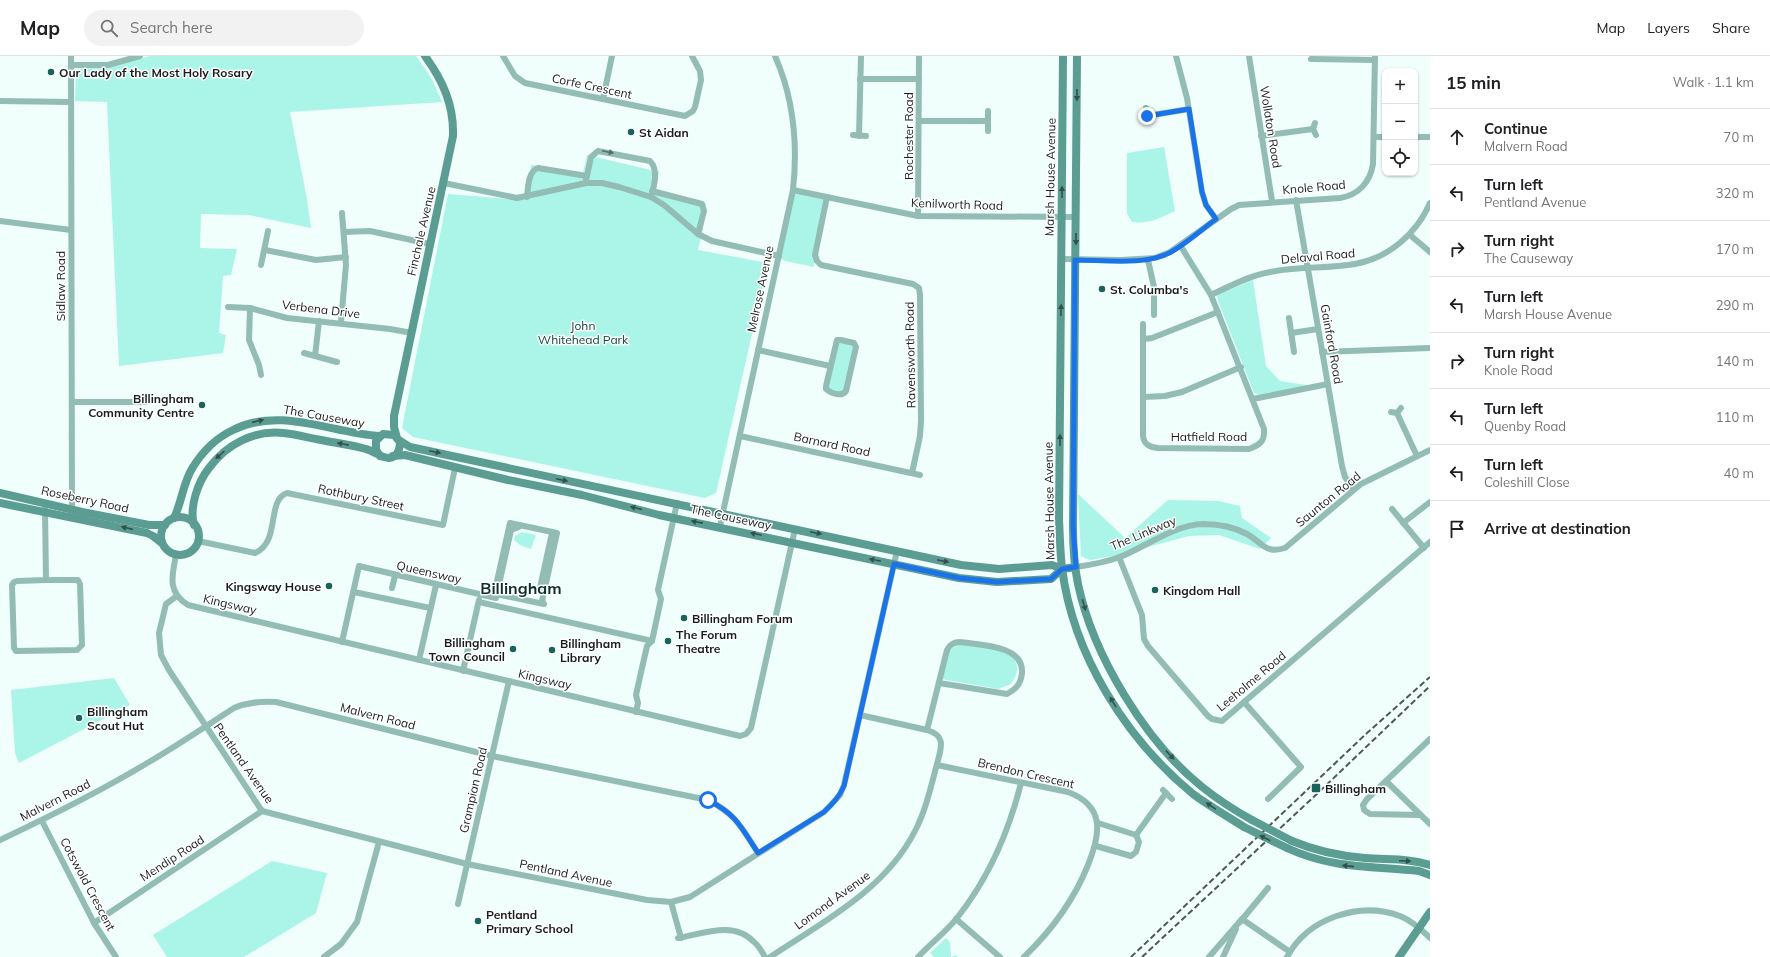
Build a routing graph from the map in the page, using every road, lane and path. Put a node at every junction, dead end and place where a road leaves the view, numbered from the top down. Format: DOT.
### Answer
graph roads {
  1 [pos="71,56"];
  2 [pos="140,56"];
  3 [pos="425,56"];
  4 [pos="503,56"];
  5 [pos="612,56"];
  6 [pos="692,56"];
  7 [pos="775,56"];
  8 [pos="860,56"];
  9 [pos="919,56"];
  10 [pos="1064,56"];
  11 [pos="1077,56"];
  12 [pos="1176,56"];
  13 [pos="1248,56"];
  14 [pos="1375,58"];
  15 [pos="1312,59"];
  16 [pos="70,65"];
  17 [pos="860,79"];
  18 [pos="919,79"];
  19 [pos="603,99"];
  20 [pos="0,101"];
  21 [pos="71,102"];
  22 [pos="1146,108"];
  23 [pos="1189,109"];
  24 [pos="988,111"];
  25 [pos="919,121"];
  26 [pos="988,122"];
  27 [pos="1315,129"];
  28 [pos="988,131"];
  29 [pos="866,136"];
  30 [pos="1261,136"];
  31 [pos="1374,137"];
  32 [pos="1382,137"];
  33 [pos="1418,137"];
  34 [pos="1430,137"];
  35 [pos="587,176"];
  36 [pos="444,183"];
  37 [pos="586,183"];
  38 [pos="793,190"];
  39 [pos="651,194"];
  40 [pos="526,197"];
  41 [pos="827,197"];
  42 [pos="1296,200"];
  43 [pos="1272,202"];
  44 [pos="1430,203"];
  45 [pos="342,214"];
  46 [pos="918,216"];
  47 [pos="1062,217"];
  48 [pos="1076,217"];
  49 [pos="1216,219"];
  50 [pos="0,221"];
  51 [pos="71,230"];
  52 [pos="268,231"];
  53 [pos="344,232"];
  54 [pos="698,234"];
  55 [pos="1410,235"];
  56 [pos="430,244"];
  57 [pos="1180,245"];
  58 [pos="264,250"];
  59 [pos="1430,252"];
  60 [pos="779,256"];
  61 [pos="346,257"];
  62 [pos="1062,259"];
  63 [pos="1075,260"];
  64 [pos="1148,260"];
  65 [pos="262,265"];
  66 [pos="1308,267"];
  67 [pos="1211,295"];
  68 [pos="228,307"];
  69 [pos="250,308"];
  70 [pos="1218,312"];
  71 [pos="1155,315"];
  72 [pos="1289,318"];
  73 [pos="319,320"];
  74 [pos="341,322"];
  75 [pos="1143,324"];
  76 [pos="1318,329"];
  77 [pos="412,333"];
  78 [pos="1291,333"];
  79 [pos="1144,338"];
  80 [pos="1430,348"];
  81 [pos="758,350"];
  82 [pos="1294,352"];
  83 [pos="1322,352"];
  84 [pos="304,353"];
  85 [pos="314,356"];
  86 [pos="337,362"];
  87 [pos="830,366"];
  88 [pos="1241,367"];
  89 [pos="261,375"];
  90 [pos="1328,384"];
  91 [pos="1143,397"];
  92 [pos="1253,399"];
  93 [pos="72,402"];
  94 [pos="146,402"];
  95 [pos="1396,411"];
  96 [pos="394,416"];
  97 [pos="382,435"];
  98 [pos="740,436"];
  99 [pos="398,439"];
  100 [pos="1430,450"];
  101 [pos="380,456"];
  102 [pos="394,456"];
  103 [pos="1417,456"];
  104 [pos="455,468"];
  105 [pos="912,473"];
  106 [pos="920,475"];
  107 [pos="1354,489"];
  108 [pos="0,493"];
  109 [pos="1430,502"];
  110 [pos="0,503"];
  111 [pos="46,503"];
  112 [pos="677,503"];
  113 [pos="1392,510"];
  114 [pos="44,512"];
  115 [pos="72,513"];
  116 [pos="723,513"];
  117 [pos="674,517"];
  118 [pos="174,518"];
  119 [pos="1403,523"];
  120 [pos="165,525"];
  121 [pos="194,525"];
  122 [pos="720,526"];
  123 [pos="795,529"];
  124 [pos="198,541"];
  125 [pos="792,542"];
  126 [pos="1430,542"];
  127 [pos="162,543"];
  128 [pos="1285,548"];
  129 [pos="1424,548"];
  130 [pos="897,551"];
  131 [pos="176,555"];
  132 [pos="1119,557"];
  133 [pos="894,564"];
  134 [pos="1076,567"];
  135 [pos="1062,569"];
  136 [pos="395,576"];
  137 [pos="46,580"];
  138 [pos="436,585"];
  139 [pos="392,588"];
  140 [pos="354,592"];
  141 [pos="480,595"];
  142 [pos="177,596"];
  143 [pos="496,596"];
  144 [pos="479,602"];
  145 [pos="537,603"];
  146 [pos="430,608"];
  147 [pos="535,614"];
  148 [pos="652,641"];
  149 [pos="342,642"];
  150 [pos="419,660"];
  151 [pos="463,670"];
  152 [pos="509,681"];
  153 [pos="939,683"];
  154 [pos="1244,702"];
  155 [pos="636,712"];
  156 [pos="860,715"];
  157 [pos="205,726"];
  158 [pos="1145,726"];
  159 [pos="927,730"];
  160 [pos="1136,734"];
  161 [pos="1430,738"];
  162 [pos="492,756"];
  163 [pos="937,765"];
  164 [pos="1386,781"];
  165 [pos="1021,783"];
  166 [pos="1172,799"];
  167 [pos="1268,799"];
  168 [pos="262,811"];
  169 [pos="1420,815"];
  170 [pos="42,820"];
  171 [pos="1098,823"];
  172 [pos="1430,824"];
  173 [pos="1136,835"];
  174 [pos="0,840"];
  175 [pos="379,842"];
  176 [pos="1096,846"];
  177 [pos="758,853"];
  178 [pos="467,864"];
  179 [pos="1430,865"];
  180 [pos="1430,875"];
  181 [pos="1268,888"];
  182 [pos="671,902"];
  183 [pos="458,904"];
  184 [pos="1430,912"];
  185 [pos="956,919"];
  186 [pos="1242,919"];
  187 [pos="94,923"];
  188 [pos="1419,927"];
  189 [pos="1430,938"];
  190 [pos="1288,954"];
  191 [pos="116,957"];
  192 [pos="324,957"];
  193 [pos="765,957"];
  194 [pos="770,957"];
  195 [pos="918,957"];
  196 [pos="1000,957"];
  197 [pos="1024,957"];
  198 [pos="1209,957"];
  199 [pos="1223,957"];
  200 [pos="1399,957"];
  1 -- 16 [label="street, Sidlaw Road"];
  2 -- 16 [label="street"];
  3 -- 36 [label="street, Finchale Avenue"];
  4 -- 19 [label="street, Corfe Crescent"];
  5 -- 19 [label="street"];
  6 -- 19 [label="street, Corfe Crescent"];
  7 -- 38 [label="street, Melrose Avenue"];
  8 -- 17 [label="street"];
  9 -- 18 [label="street, Rochester Road"];
  47 -- 10 [label="street, Marsh House Avenue, one-way"];
  11 -- 48 [label="street, Marsh House Avenue, one-way"];
  12 -- 23 [label="street"];
  13 -- 30 [label="street, Wollaton Road"];
  14 -- 15 [label="street"];
  14 -- 31 [label="street, Knole Road"];
  16 -- 21 [label="street, Sidlaw Road"];
  17 -- 18 [label="street"];
  17 -- 29 [label="street"];
  18 -- 25 [label="street, Rochester Road"];
  20 -- 21 [label="street"];
  21 -- 51 [label="street, Sidlaw Road"];
  22 -- 23 [label="street"];
  23 -- 49 [label="street"];
  24 -- 26 [label="street"];
  25 -- 26 [label="street"];
  25 -- 46 [label="street, Rochester Road"];
  26 -- 28 [label="street"];
  27 -- 30 [label="street"];
  30 -- 43 [label="street, Wollaton Road"];
  31 -- 32 [label="street"];
  31 -- 42 [label="street, Knole Road"];
  33 -- 34 [label="street"];
  35 -- 37 [label="street"];
  35 -- 39 [label="street, one-way"];
  35 -- 40 [label="street"];
  36 -- 40 [label="street"];
  36 -- 56 [label="street, Finchale Avenue"];
  37 -- 39 [label="street"];
  37 -- 40 [label="street"];
  38 -- 41 [label="street, Kenilworth Road"];
  38 -- 60 [label="street, Melrose Avenue"];
  39 -- 54 [label="street"];
  39 -- 54 [label="street"];
  41 -- 46 [label="street, Kenilworth Road"];
  41 -- 105 [label="street, Ravensworth Road"];
  42 -- 43 [label="street, Knole Road"];
  42 -- 66 [label="street, Gainford Road"];
  43 -- 49 [label="street, Knole Road"];
  44 -- 55 [label="street, Delaval Road"];
  45 -- 53 [label="street"];
  46 -- 47 [label="street, Kenilworth Road"];
  47 -- 48 [label="street, Kenilworth Road"];
  47 -- 62 [label="street, Marsh House Avenue"];
  48 -- 63 [label="street, Marsh House Avenue, one-way"];
  49 -- 57 [label="street, Knole Road"];
  50 -- 51 [label="street"];
  51 -- 93 [label="street, Sidlaw Road"];
  52 -- 58 [label="street"];
  53 -- 56 [label="street"];
  53 -- 61 [label="street"];
  54 -- 60 [label="street"];
  55 -- 59 [label="street"];
  55 -- 66 [label="street, Delaval Road"];
  56 -- 77 [label="street, Finchale Avenue"];
  57 -- 64 [label="street, Knole Road"];
  57 -- 67 [label="street, Hatfield Road"];
  58 -- 61 [label="street"];
  58 -- 65 [label="street"];
  60 -- 81 [label="street, Melrose Avenue"];
  61 -- 74 [label="street"];
  62 -- 63 [label="street, Knole Road"];
  135 -- 62 [label="street, Marsh House Avenue, one-way"];
  63 -- 64 [label="street, Knole Road"];
  63 -- 134 [label="street, Marsh House Avenue"];
  64 -- 71 [label="street"];
  66 -- 67 [label="street, Delaval Road"];
  66 -- 76 [label="street, Gainford Road"];
  67 -- 70 [label="street, Hatfield Road"];
  68 -- 69 [label="street, Verbena Drive"];
  69 -- 73 [label="street, Verbena Drive"];
  69 -- 89 [label="street"];
  70 -- 79 [label="street"];
  70 -- 88 [label="street, Hatfield Road"];
  72 -- 78 [label="street"];
  73 -- 74 [label="street, Verbena Drive"];
  73 -- 85 [label="street"];
  74 -- 77 [label="street, Verbena Drive"];
  75 -- 79 [label="street, Hatfield Road"];
  76 -- 78 [label="street"];
  76 -- 83 [label="street, Gainford Road"];
  77 -- 96 [label="street, Finchale Avenue"];
  78 -- 82 [label="street"];
  79 -- 91 [label="street, Hatfield Road"];
  80 -- 83 [label="street"];
  81 -- 87 [label="street"];
  81 -- 98 [label="street, Melrose Avenue"];
  83 -- 90 [label="street, Gainford Road"];
  84 -- 85 [label="street"];
  85 -- 86 [label="street"];
  87 -- 87 [label="street"];
  88 -- 91 [label="street"];
  88 -- 92 [label="street, Hatfield Road"];
  90 -- 92 [label="street"];
  90 -- 107 [label="street, Gainford Road"];
  91 -- 92 [label="street, Hatfield Road"];
  93 -- 94 [label="street"];
  93 -- 115 [label="street, Sidlaw Road"];
  95 -- 103 [label="street"];
  96 -- 97 [label="street, Finchale Avenue"];
  96 -- 99 [label="street, Finchale Avenue"];
  97 -- 99 [label="street, The Causeway"];
  97 -- 101 [label="street, The Causeway"];
  118 -- 97 [label="street, The Causeway, one-way"];
  98 -- 105 [label="street, Barnard Road"];
  98 -- 116 [label="street, Melrose Avenue"];
  99 -- 102 [label="street"];
  99 -- 112 [label="street, The Causeway, one-way"];
  100 -- 103 [label="street, Saunton Road"];
  101 -- 102 [label="street, The Causeway"];
  101 -- 121 [label="street, The Causeway, one-way"];
  102 -- 104 [label="street, The Causeway"];
  103 -- 107 [label="street, Saunton Road"];
  117 -- 104 [label="street, The Causeway, one-way"];
  104 -- 124 [label="street, Rothbury Street"];
  105 -- 106 [label="street, Barnard Road"];
  107 -- 128 [label="street, Saunton Road"];
  108 -- 111 [label="street, Roseberry Road"];
  109 -- 119 [label="street"];
  110 -- 114 [label="street, Roseberry Road"];
  111 -- 114 [label="street"];
  111 -- 115 [label="street, Roseberry Road"];
  112 -- 116 [label="street, The Causeway"];
  112 -- 117 [label="street"];
  113 -- 119 [label="street"];
  114 -- 115 [label="street, Roseberry Road"];
  114 -- 137 [label="street"];
  115 -- 120 [label="street, Roseberry Road"];
  127 -- 115 [label="street, Roseberry Road, one-way"];
  116 -- 122 [label="street, Melrose Avenue"];
  116 -- 123 [label="street, The Causeway"];
  122 -- 117 [label="street, The Causeway, one-way"];
  117 -- 148 [label="street"];
  118 -- 120 [label="street"];
  118 -- 121 [label="street"];
  119 -- 129 [label="street"];
  120 -- 127 [label="street"];
  121 -- 124 [label="street"];
  125 -- 122 [label="street, The Causeway, one-way"];
  123 -- 125 [label="street, Kingsway"];
  123 -- 130 [label="street, The Causeway, one-way"];
  124 -- 131 [label="street"];
  133 -- 125 [label="street, The Causeway, one-way"];
  125 -- 155 [label="street, Kingsway"];
  126 -- 129 [label="street, Leeholme Road"];
  127 -- 131 [label="street"];
  128 -- 132 [label="street, The Linkway"];
  129 -- 154 [label="street, Leeholme Road"];
  130 -- 133 [label="street, Pentland Avenue"];
  130 -- 135 [label="street, The Causeway, one-way"];
  131 -- 142 [label="street"];
  132 -- 134 [label="street, The Linkway"];
  132 -- 154 [label="street, Leeholme Road"];
  133 -- 135 [label="street, The Causeway"];
  133 -- 156 [label="street, Pentland Avenue"];
  134 -- 135 [label="street, The Causeway"];
  134 -- 158 [label="street, Marsh House Avenue, one-way"];
  160 -- 135 [label="street, Marsh House Avenue, one-way"];
  136 -- 138 [label="street, Queensway"];
  136 -- 139 [label="street"];
  136 -- 140 [label="street, Queensway"];
  137 -- 137 [label="street"];
  138 -- 141 [label="street, Queensway"];
  138 -- 146 [label="street"];
  140 -- 146 [label="street"];
  140 -- 149 [label="street"];
  141 -- 143 [label="street, Queensway"];
  141 -- 144 [label="street"];
  142 -- 149 [label="street, Kingsway"];
  142 -- 157 [label="street, Pentland Avenue"];
  143 -- 145 [label="street, Queensway"];
  143 -- 145 [label="street"];
  144 -- 147 [label="street"];
  144 -- 151 [label="street"];
  145 -- 147 [label="street"];
  146 -- 150 [label="street"];
  147 -- 148 [label="street"];
  148 -- 155 [label="street"];
  149 -- 150 [label="street, Kingsway"];
  150 -- 151 [label="street, Kingsway"];
  151 -- 152 [label="street, Kingsway"];
  152 -- 155 [label="street, Kingsway"];
  152 -- 162 [label="street, Grampian Road"];
  153 -- 153 [label="street"];
  153 -- 159 [label="street"];
  154 -- 167 [label="street"];
  156 -- 159 [label="street"];
  156 -- 177 [label="street, Pentland Avenue"];
  157 -- 162 [label="street, Malvern Road"];
  157 -- 168 [label="street, Pentland Avenue"];
  157 -- 170 [label="street, Malvern Road"];
  158 -- 160 [label="street"];
  158 -- 179 [label="street, Marsh House Avenue, one-way, bridge"];
  159 -- 163 [label="street, Lomond Avenue"];
  180 -- 160 [label="street, Marsh House Avenue, one-way, bridge"];
  161 -- 164 [label="street"];
  162 -- 177 [label="street, Malvern Road"];
  162 -- 178 [label="street, Grampian Road"];
  163 -- 165 [label="street, Brendon Crescent"];
  163 -- 194 [label="street, Lomond Avenue"];
  164 -- 169 [label="street"];
  164 -- 169 [label="street"];
  165 -- 171 [label="street, Brendon Crescent"];
  165 -- 185 [label="street"];
  166 -- 173 [label="street"];
  168 -- 175 [label="street, Pentland Avenue"];
  168 -- 187 [label="street, Mendip Road"];
  169 -- 172 [label="street"];
  170 -- 174 [label="street, Malvern Road"];
  170 -- 187 [label="street, Cotswold Crescent"];
  171 -- 173 [label="street"];
  171 -- 176 [label="street"];
  173 -- 176 [label="street"];
  175 -- 178 [label="street, Pentland Avenue"];
  175 -- 192 [label="street"];
  176 -- 197 [label="street"];
  177 -- 182 [label="street, Pentland Avenue"];
  178 -- 182 [label="street, Pentland Avenue"];
  178 -- 183 [label="street, Grampian Road"];
  181 -- 186 [label="street"];
  182 -- 193 [label="street"];
  184 -- 188 [label="street"];
  185 -- 195 [label="street"];
  185 -- 196 [label="street"];
  186 -- 190 [label="street"];
  186 -- 198 [label="street"];
  186 -- 199 [label="street"];
  187 -- 191 [label="street, Cotswold Crescent"];
  188 -- 189 [label="street"];
  188 -- 190 [label="street"];
  188 -- 200 [label="street"];
}
